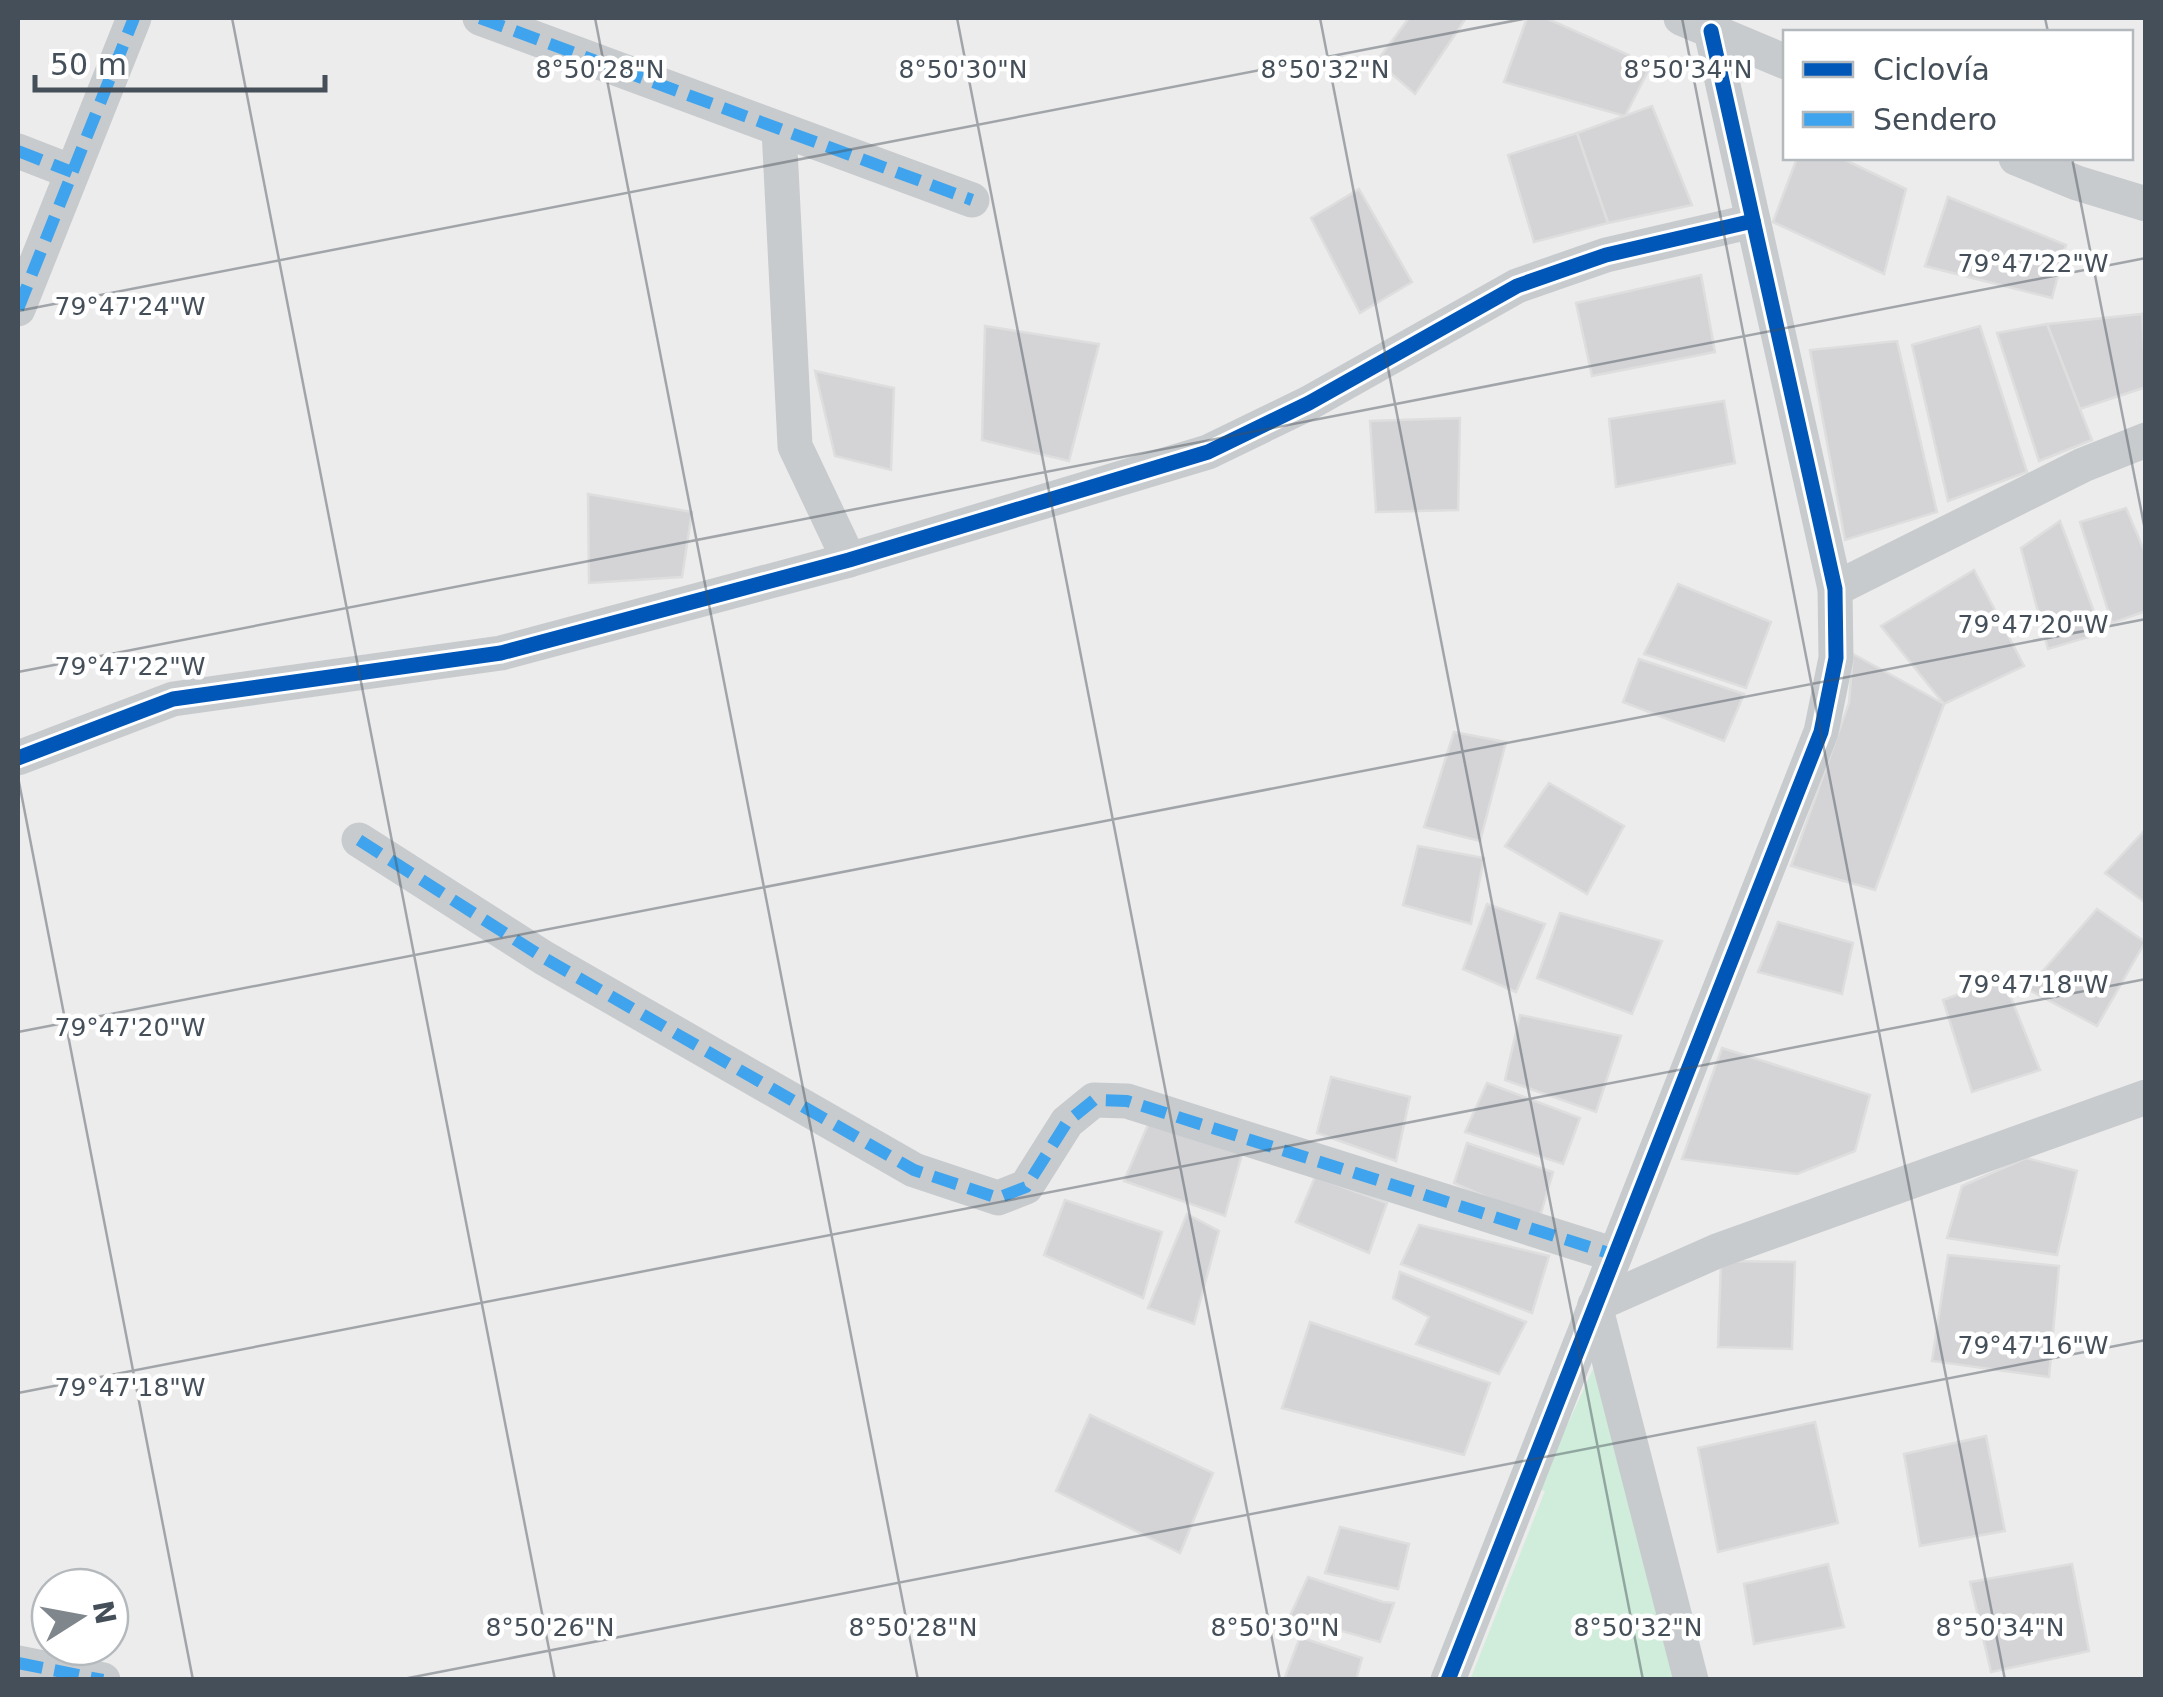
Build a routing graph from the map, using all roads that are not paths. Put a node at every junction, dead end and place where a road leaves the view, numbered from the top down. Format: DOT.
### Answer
graph roads {
  1 [pos="134,18"];
  2 [pos="480,18"];
  3 [pos="1696,24"];
  4 [pos="1783,61"];
  5 [pos="779,129"];
  6 [pos="18,151"];
  7 [pos="2021,160"];
  8 [pos="72,172"];
  9 [pos="972,200"];
  10 [pos="2146,204"];
  11 [pos="1754,221"];
  12 [pos="18,308"];
  13 [pos="2146,440"];
  14 [pos="849,560"];
  15 [pos="1836,589"];
  16 [pos="18,758"];
  17 [pos="359,840"];
  18 [pos="2146,1097"];
  19 [pos="1615,1255"];
  20 [pos="1596,1305"];
  21 [pos="18,1664"];
  22 [pos="103,1680"];
  23 [pos="1448,1680"];
  24 [pos="1691,1680"];
  1 -- 8 [label="street"];
  2 -- 5 [label="street"];
  3 -- 4 [label="street"];
  3 -- 11 [label="street"];
  5 -- 9 [label="street"];
  5 -- 14 [label="street"];
  6 -- 8 [label="street"];
  7 -- 10 [label="street"];
  8 -- 12 [label="street"];
  11 -- 14 [label="street"];
  11 -- 15 [label="street"];
  13 -- 15 [label="street"];
  14 -- 16 [label="street"];
  15 -- 19 [label="street"];
  17 -- 19 [label="street"];
  18 -- 20 [label="street"];
  19 -- 20 [label="street"];
  20 -- 23 [label="street"];
  20 -- 24 [label="street"];
  21 -- 22 [label="street"];
}
